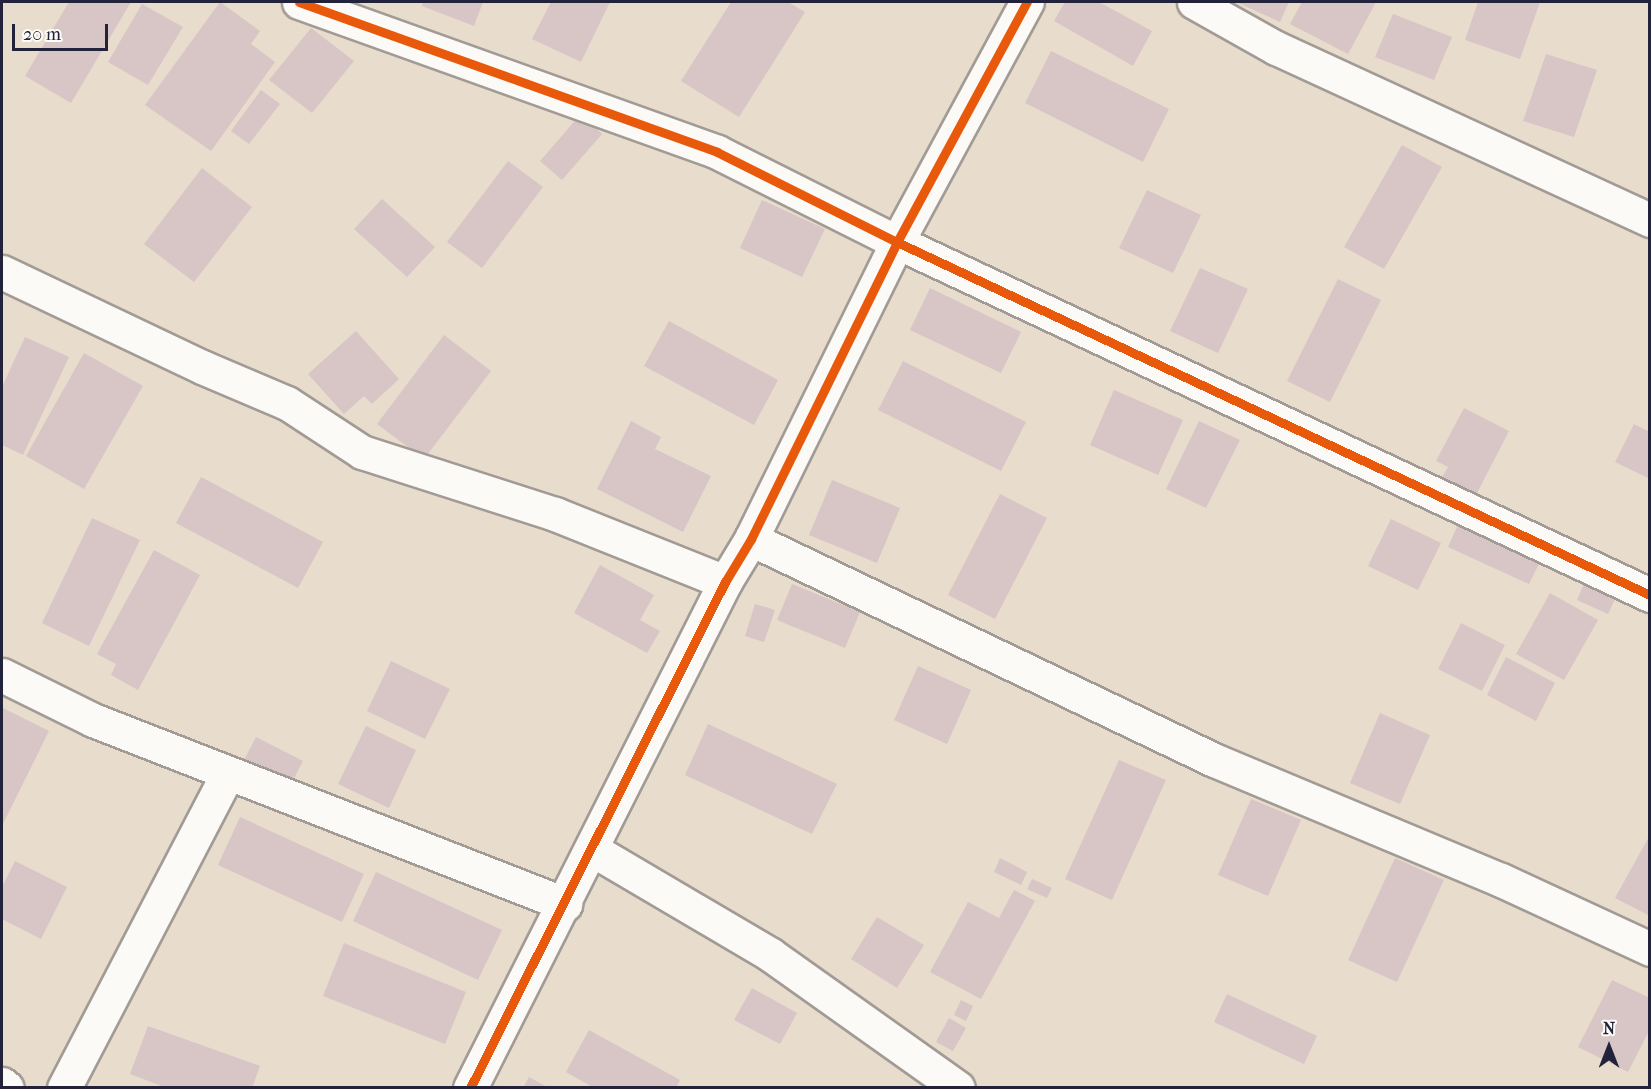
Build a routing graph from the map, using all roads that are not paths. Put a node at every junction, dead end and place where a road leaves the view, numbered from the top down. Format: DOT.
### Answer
graph roads {
  1 [pos="299,2"];
  2 [pos="1027,2"];
  3 [pos="1194,2"];
  4 [pos="1650,220"];
  5 [pos="897,242"];
  6 [pos="2,272"];
  7 [pos="751,539"];
  8 [pos="725,582"];
  9 [pos="1650,595"];
  10 [pos="2,675"];
  11 [pos="228,773"];
  12 [pos="593,850"];
  13 [pos="565,904"];
  14 [pos="1650,949"];
  15 [pos="2,1084"];
  16 [pos="7,1088"];
  17 [pos="64,1088"];
  18 [pos="470,1088"];
  19 [pos="958,1088"];
  1 -- 5 [label="street"];
  2 -- 5 [label="street"];
  3 -- 4 [label="street"];
  5 -- 7 [label="street"];
  5 -- 9 [label="street"];
  6 -- 8 [label="street"];
  7 -- 8 [label="street"];
  7 -- 14 [label="street"];
  8 -- 12 [label="street"];
  10 -- 11 [label="street"];
  11 -- 13 [label="street"];
  11 -- 17 [label="street"];
  12 -- 13 [label="street"];
  12 -- 19 [label="street"];
  13 -- 18 [label="street"];
  15 -- 16 [label="street"];
}
